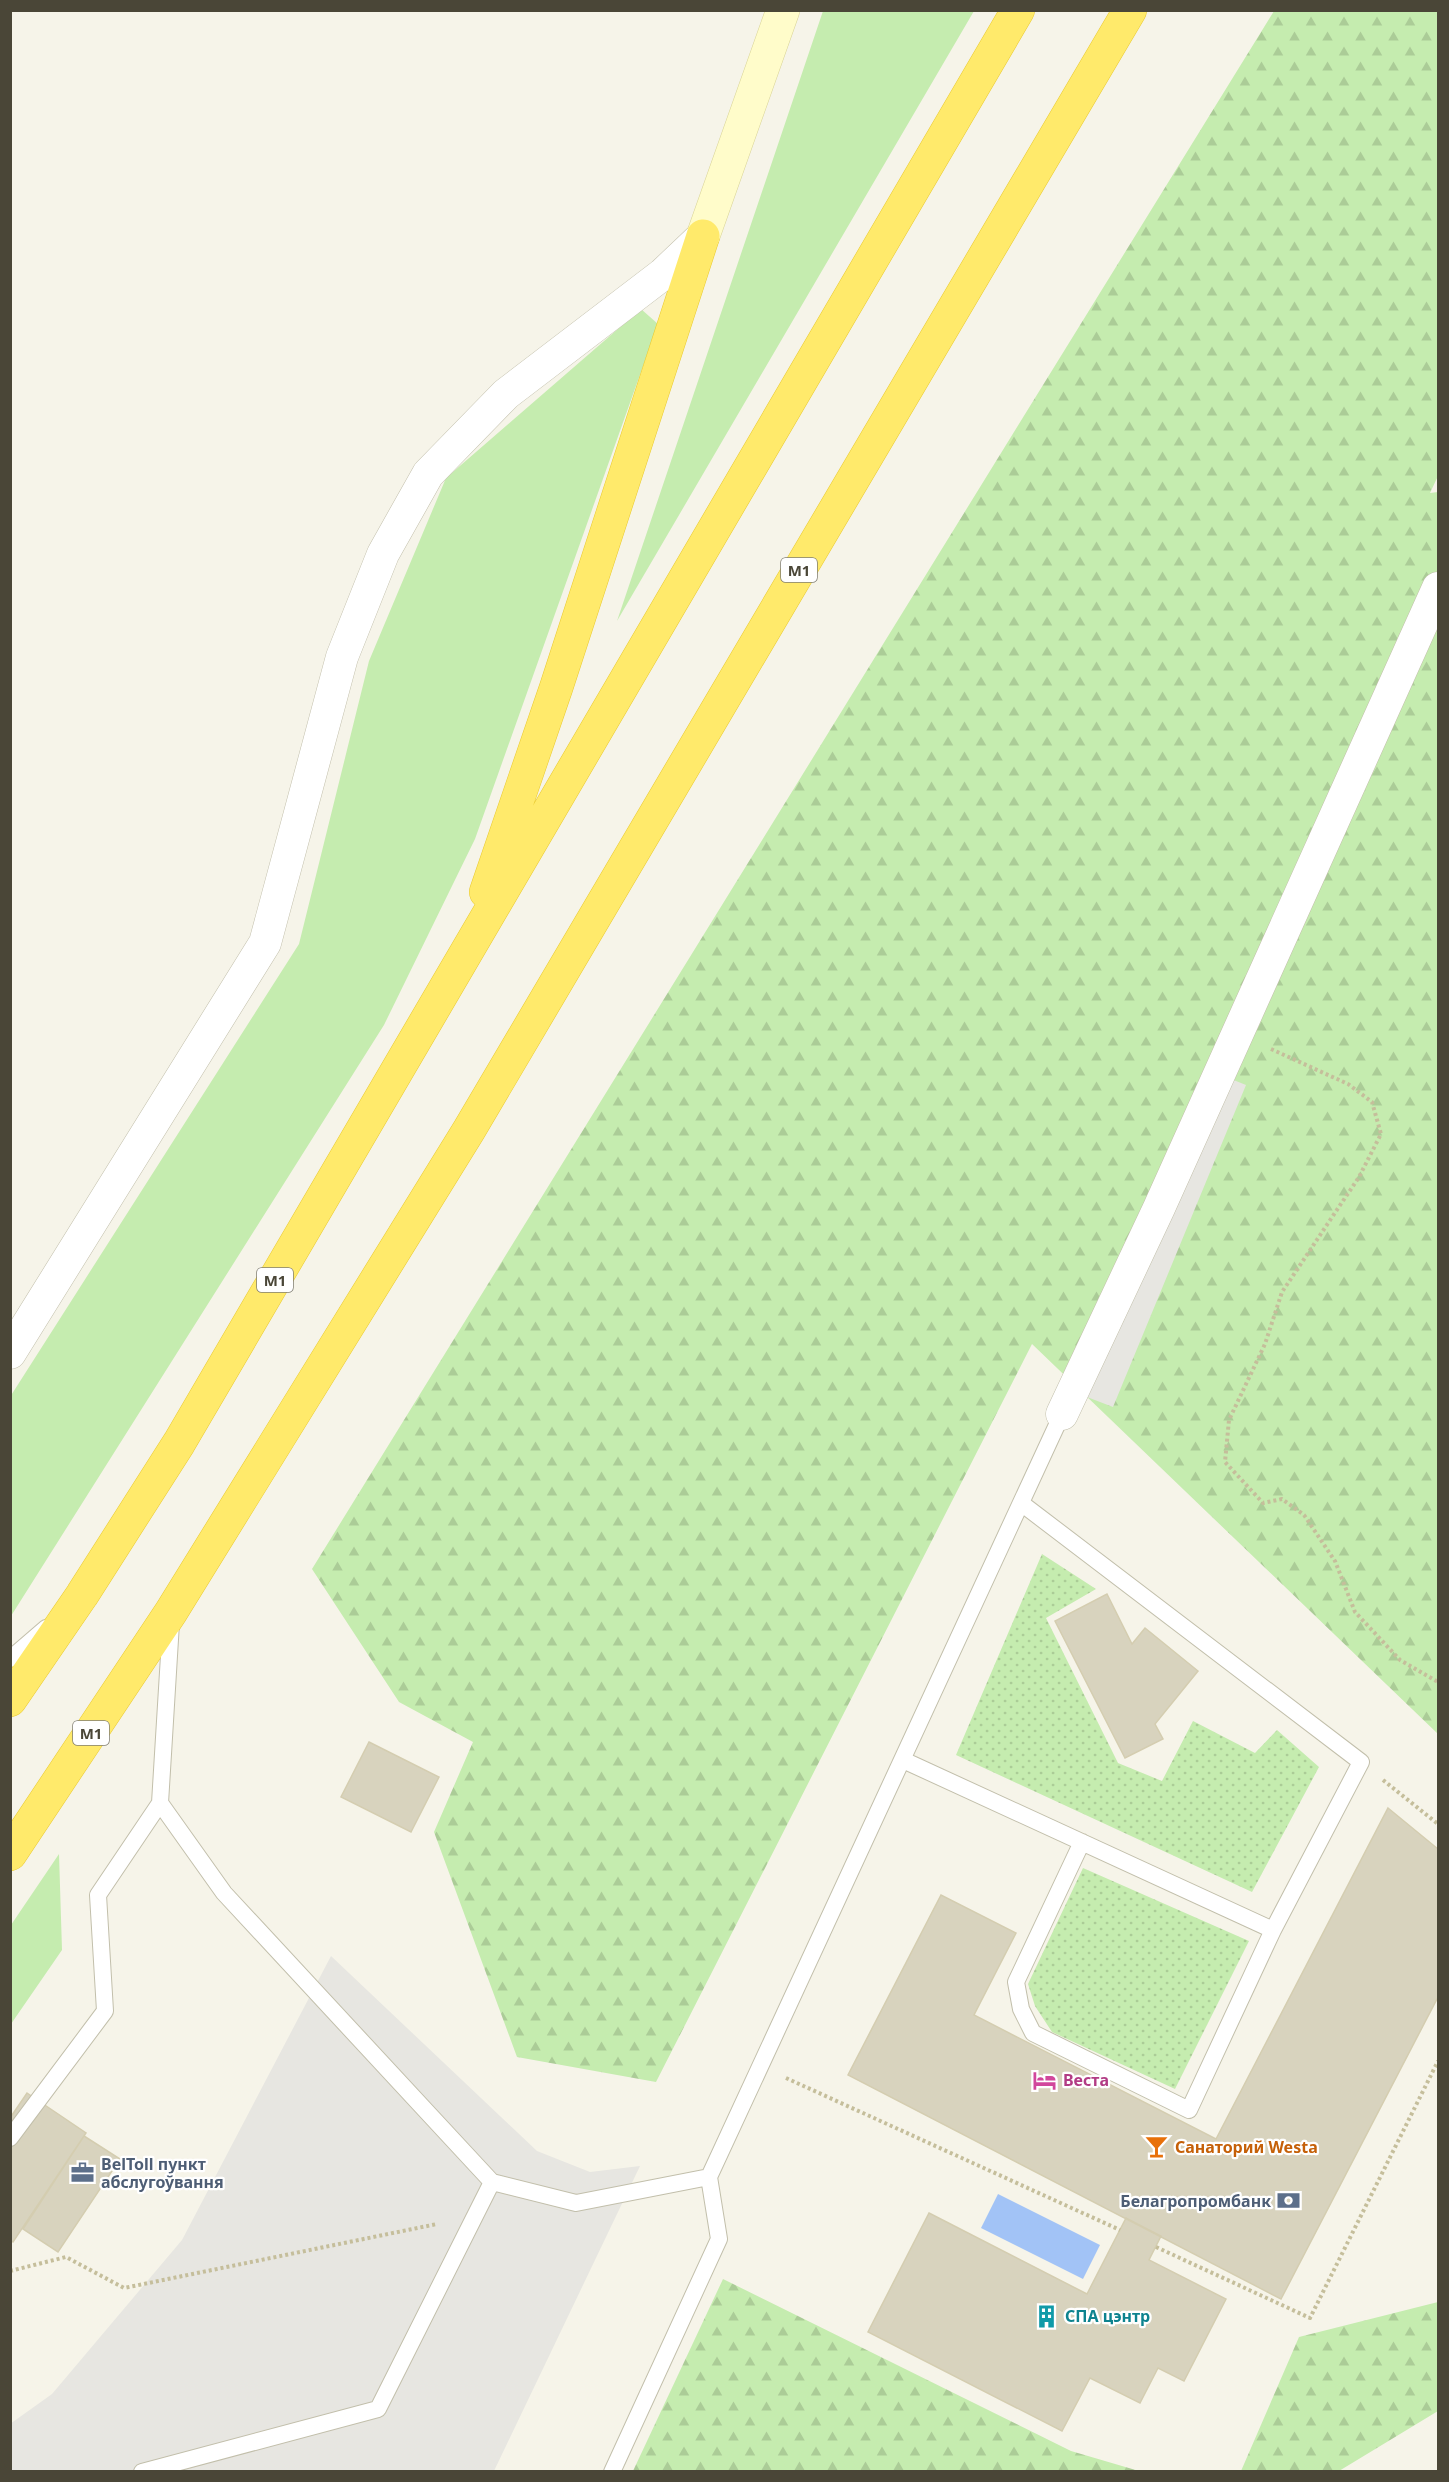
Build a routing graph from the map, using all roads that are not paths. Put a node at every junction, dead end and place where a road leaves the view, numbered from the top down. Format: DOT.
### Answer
graph roads {
  1 [pos="783,10"];
  2 [pos="1018,10"];
  3 [pos="1130,10"];
  4 [pos="703,236"];
  5 [pos="1438,588"];
  6 [pos="462,961"];
  7 [pos="10,1353"];
  8 [pos="1062,1414"];
  9 [pos="1021,1503"];
  10 [pos="82,1596"];
  11 [pos="171,1612"];
  12 [pos="10,1659"];
  13 [pos="10,1700"];
  14 [pos="903,1760"];
  15 [pos="160,1803"];
  16 [pos="1082,1842"];
  17 [pos="10,1854"];
  18 [pos="1273,1930"];
  19 [pos="10,2138"];
  20 [pos="709,2177"];
  21 [pos="492,2182"];
  22 [pos="142,2472"];
  23 [pos="612,2472"];
  1 -- 4 [label="street"];
  2 -- 6 [label="highway, М1"];
  3 -- 11 [label="highway, М1"];
  4 -- 6 [label="highway"];
  4 -- 7 [label="street"];
  5 -- 8 [label="street"];
  6 -- 10 [label="highway, М1"];
  8 -- 9 [label="lane"];
  9 -- 14 [label="lane"];
  9 -- 18 [label="lane"];
  10 -- 12 [label="lane"];
  10 -- 13 [label="highway, М1"];
  11 -- 15 [label="lane"];
  11 -- 17 [label="highway, М1"];
  14 -- 16 [label="lane"];
  14 -- 20 [label="lane"];
  15 -- 19 [label="lane"];
  15 -- 21 [label="lane"];
  16 -- 18 [label="lane"];
  16 -- 18 [label="lane"];
  20 -- 21 [label="lane"];
  20 -- 23 [label="lane"];
  21 -- 22 [label="lane"];
}
